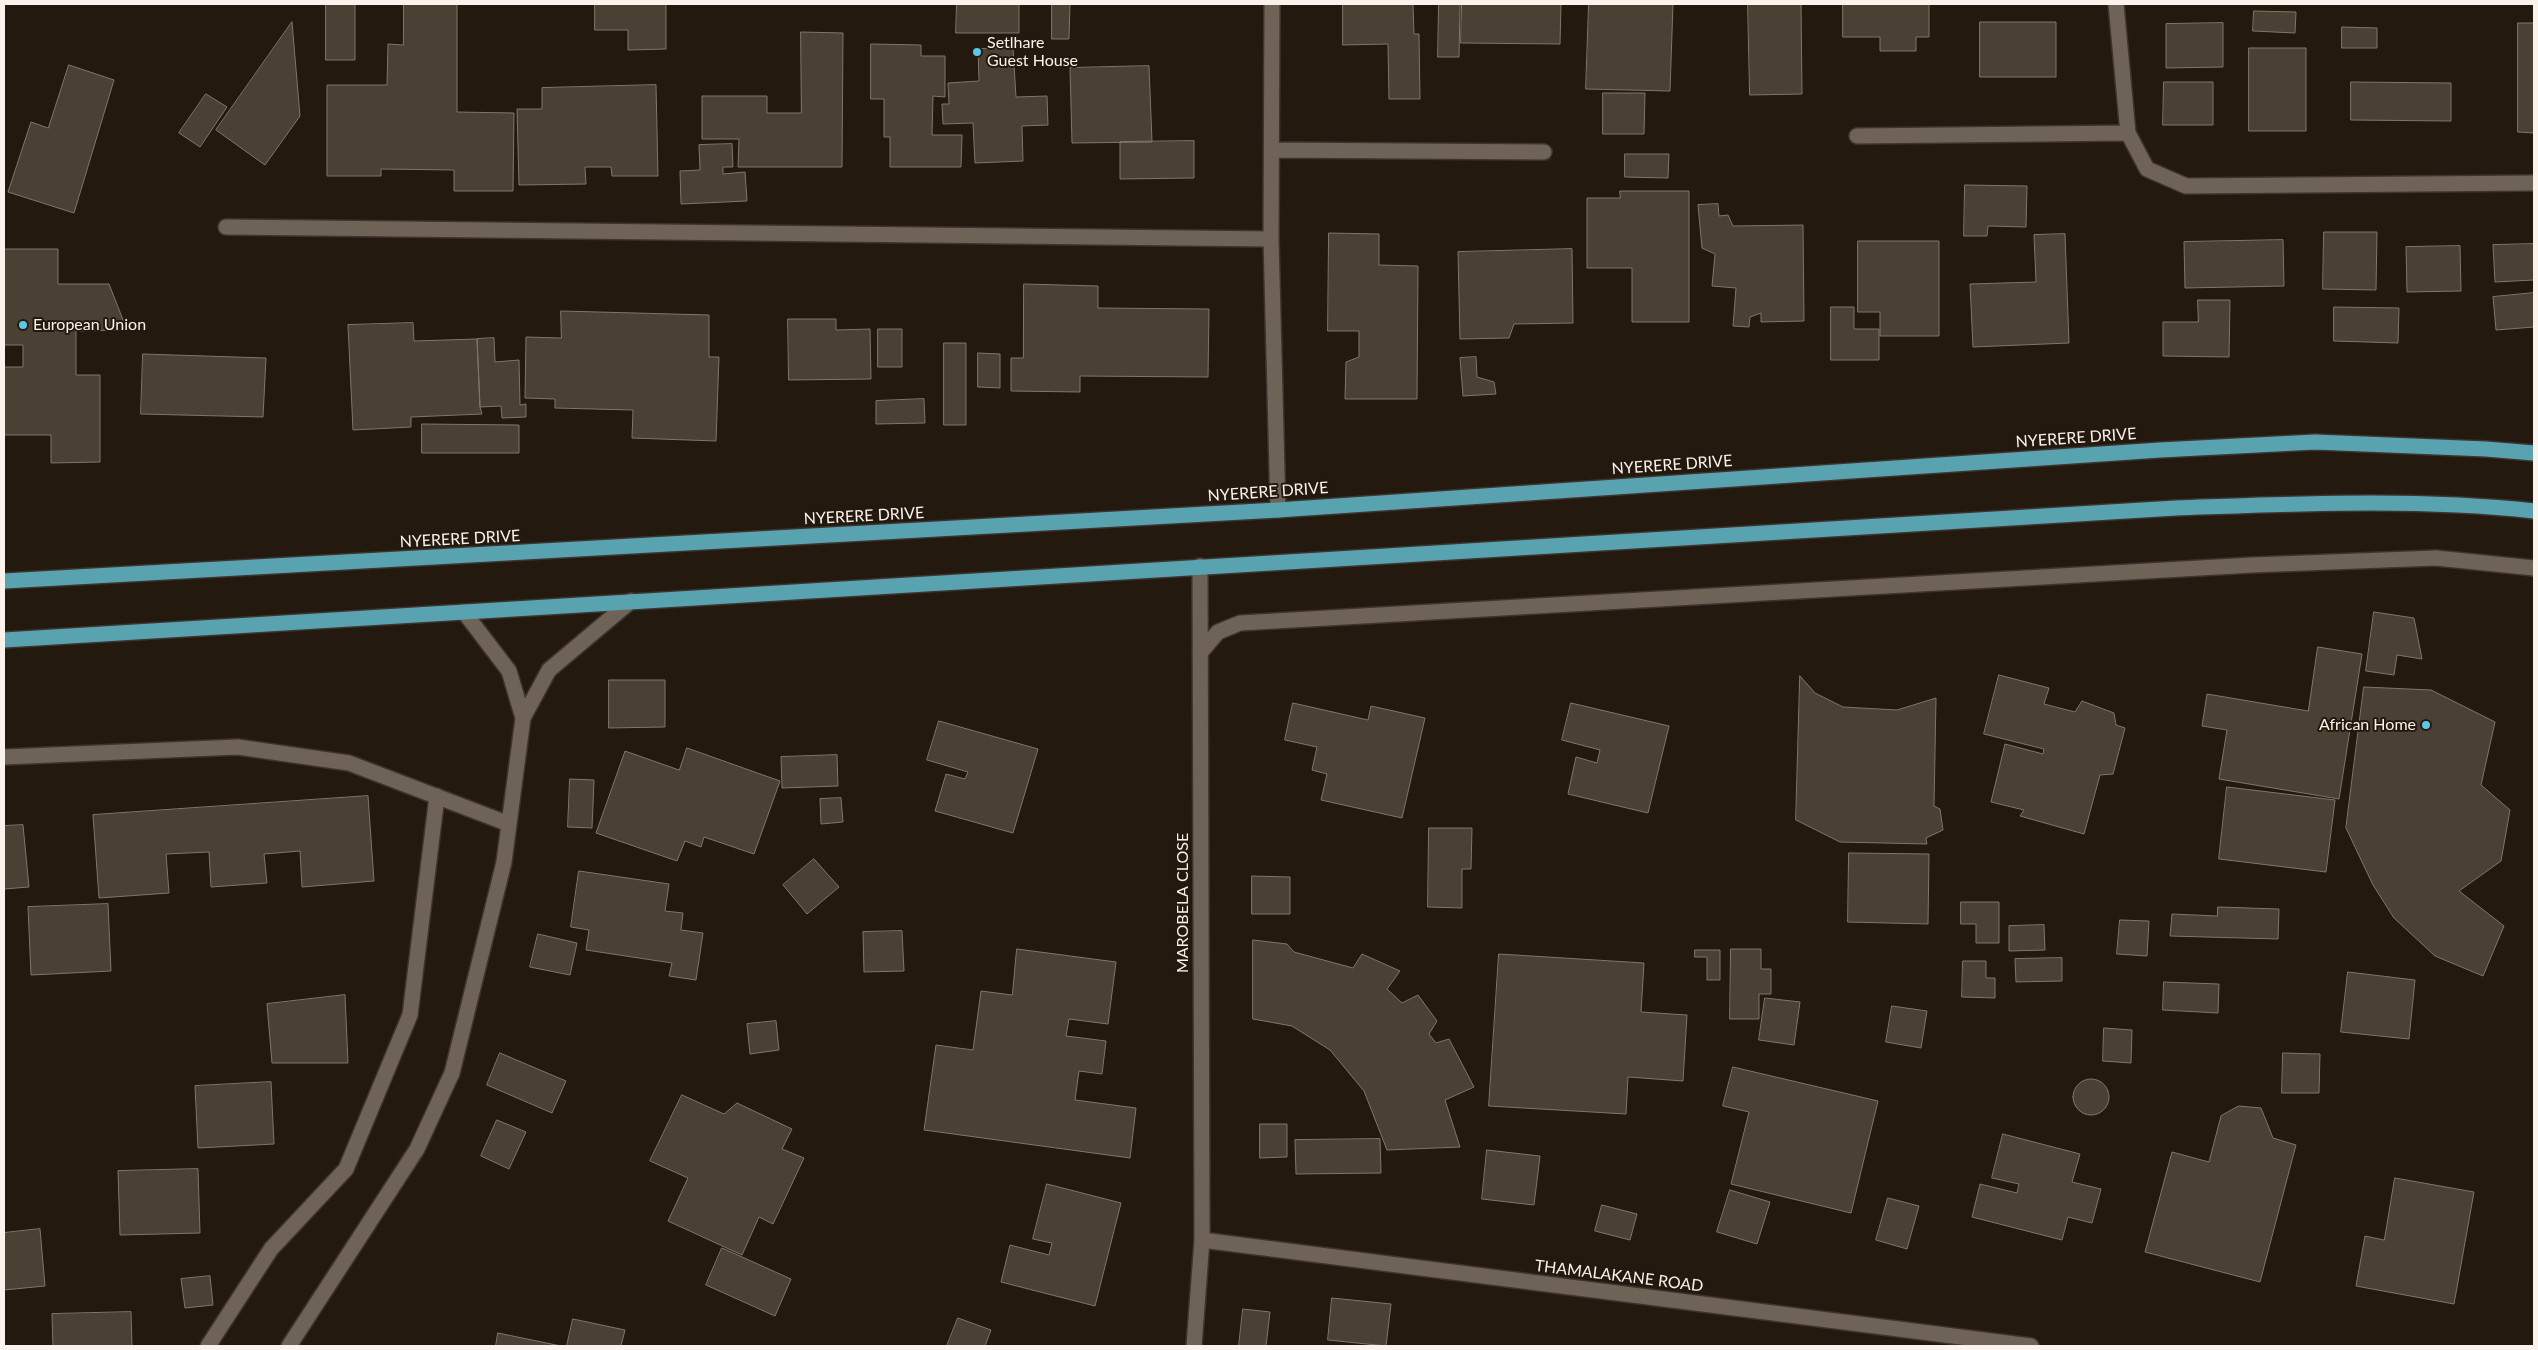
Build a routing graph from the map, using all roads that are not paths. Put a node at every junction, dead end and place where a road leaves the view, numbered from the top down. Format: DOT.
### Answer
graph roads {
  1 [pos="1272,4"];
  2 [pos="2116,4"];
  3 [pos="2128,134"];
  4 [pos="1857,136"];
  5 [pos="1272,150"];
  6 [pos="1544,152"];
  7 [pos="2534,183"];
  8 [pos="226,227"];
  9 [pos="1270,239"];
  10 [pos="2534,454"];
  11 [pos="1278,510"];
  12 [pos="2534,511"];
  13 [pos="1200,566"];
  14 [pos="2534,568"];
  15 [pos="4,581"];
  16 [pos="631,601"];
  17 [pos="464,612"];
  18 [pos="4,640"];
  19 [pos="1200,653"];
  20 [pos="523,718"];
  21 [pos="4,757"];
  22 [pos="437,796"];
  23 [pos="509,824"];
  24 [pos="1202,1240"];
  25 [pos="208,1346"];
  26 [pos="289,1346"];
  27 [pos="1194,1346"];
  28 [pos="2031,1346"];
  1 -- 5 [label="street"];
  2 -- 3 [label="street"];
  3 -- 4 [label="street"];
  3 -- 7 [label="street"];
  5 -- 6 [label="street"];
  5 -- 9 [label="street"];
  8 -- 9 [label="street"];
  9 -- 11 [label="street"];
  10 -- 11 [label="main road, NYERERE DRIVE"];
  11 -- 15 [label="main road, NYERERE DRIVE"];
  12 -- 13 [label="main road"];
  13 -- 16 [label="main road"];
  13 -- 19 [label="street, MAROBELA CLOSE"];
  14 -- 19 [label="street"];
  16 -- 17 [label="main road"];
  16 -- 20 [label="street"];
  17 -- 18 [label="main road"];
  17 -- 20 [label="street"];
  19 -- 24 [label="street, MAROBELA CLOSE"];
  20 -- 23 [label="street"];
  21 -- 22 [label="street"];
  22 -- 23 [label="street"];
  22 -- 25 [label="street"];
  23 -- 26 [label="street"];
  24 -- 27 [label="street, MAROBELA CLOSE"];
  24 -- 28 [label="street, THAMALAKANE ROAD"];
}
